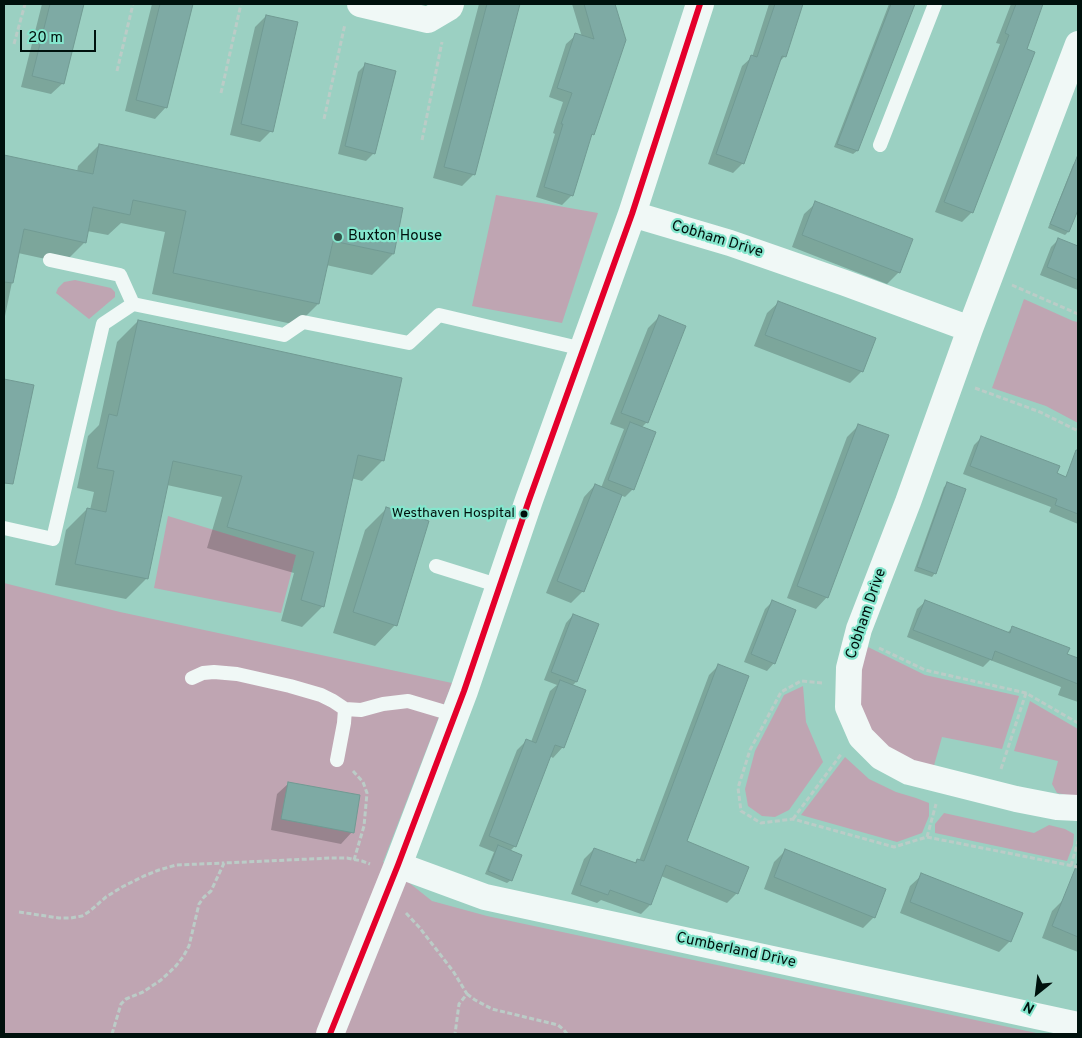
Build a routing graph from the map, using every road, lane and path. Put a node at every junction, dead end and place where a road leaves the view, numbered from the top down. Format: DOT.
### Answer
graph roads {
  1 [pos="25,4"];
  2 [pos="133,4"];
  3 [pos="241,4"];
  4 [pos="700,4"];
  5 [pos="935,4"];
  6 [pos="450,5"];
  7 [pos="353,13"];
  8 [pos="14,44"];
  9 [pos="1078,44"];
  10 [pos="117,71"];
  11 [pos="221,94"];
  12 [pos="324,119"];
  13 [pos="422,140"];
  14 [pos="880,145"];
  15 [pos="632,214"];
  16 [pos="50,260"];
  17 [pos="990,276"];
  18 [pos="133,304"];
  19 [pos="1078,314"];
  20 [pos="970,329"];
  21 [pos="583,349"];
  22 [pos="952,380"];
  23 [pos="1078,431"];
  24 [pos="4,528"];
  25 [pos="436,566"];
  26 [pos="500,586"];
  27 [pos="857,637"];
  28 [pos="192,678"];
  29 [pos="848,686"];
  30 [pos="1026,694"];
  31 [pos="345,709"];
  32 [pos="455,715"];
  33 [pos="1078,722"];
  34 [pos="858,731"];
  35 [pos="336,760"];
  36 [pos="943,781"];
  37 [pos="994,793"];
  38 [pos="1078,808"];
  39 [pos="793,819"];
  40 [pos="927,837"];
  41 [pos="1078,841"];
  42 [pos="354,860"];
  43 [pos="224,863"];
  44 [pos="387,866"];
  45 [pos="1071,866"];
  46 [pos="1078,867"];
  47 [pos="386,896"];
  48 [pos="19,912"];
  49 [pos="467,994"];
  50 [pos="1078,1025"];
  51 [pos="112,1034"];
  52 [pos="330,1034"];
  53 [pos="455,1034"];
  54 [pos="567,1034"];
  1 -- 8 [label="path"];
  2 -- 10 [label="path"];
  3 -- 11 [label="path"];
  4 -- 15 [label="main road"];
  5 -- 14 [label="lane"];
  6 -- 7 [label="street"];
  6 -- 13 [label="path"];
  7 -- 12 [label="path"];
  9 -- 17 [label="street, Cobham Drive"];
  15 -- 20 [label="street, Cobham Drive"];
  15 -- 21 [label="main road"];
  16 -- 18 [label="lane"];
  17 -- 19 [label="path"];
  17 -- 20 [label="street, Cobham Drive"];
  18 -- 21 [label="lane"];
  18 -- 24 [label="lane"];
  20 -- 22 [label="street, Cobham Drive"];
  21 -- 26 [label="main road"];
  22 -- 23 [label="path"];
  22 -- 27 [label="street, Cobham Drive"];
  25 -- 26 [label="lane"];
  26 -- 32 [label="main road"];
  27 -- 29 [label="street, Cobham Drive"];
  27 -- 30 [label="path"];
  28 -- 31 [label="lane"];
  29 -- 34 [label="street, Cobham Drive"];
  29 -- 39 [label="path"];
  30 -- 33 [label="path"];
  30 -- 37 [label="path"];
  31 -- 32 [label="lane"];
  31 -- 35 [label="lane"];
  32 -- 44 [label="main road"];
  34 -- 36 [label="street, Cobham Drive"];
  34 -- 39 [label="path"];
  35 -- 42 [label="path"];
  36 -- 37 [label="street, Cobham Drive"];
  36 -- 40 [label="path"];
  37 -- 38 [label="street, Cobham Drive"];
  39 -- 40 [label="path"];
  40 -- 45 [label="path"];
  41 -- 45 [label="path"];
  42 -- 43 [label="path"];
  42 -- 44 [label="path"];
  43 -- 48 [label="path"];
  43 -- 51 [label="path"];
  44 -- 47 [label="main road"];
  44 -- 50 [label="street, Cumberland Drive"];
  45 -- 46 [label="path"];
  47 -- 49 [label="path"];
  47 -- 52 [label="main road"];
  49 -- 53 [label="path"];
  49 -- 54 [label="path"];
}
